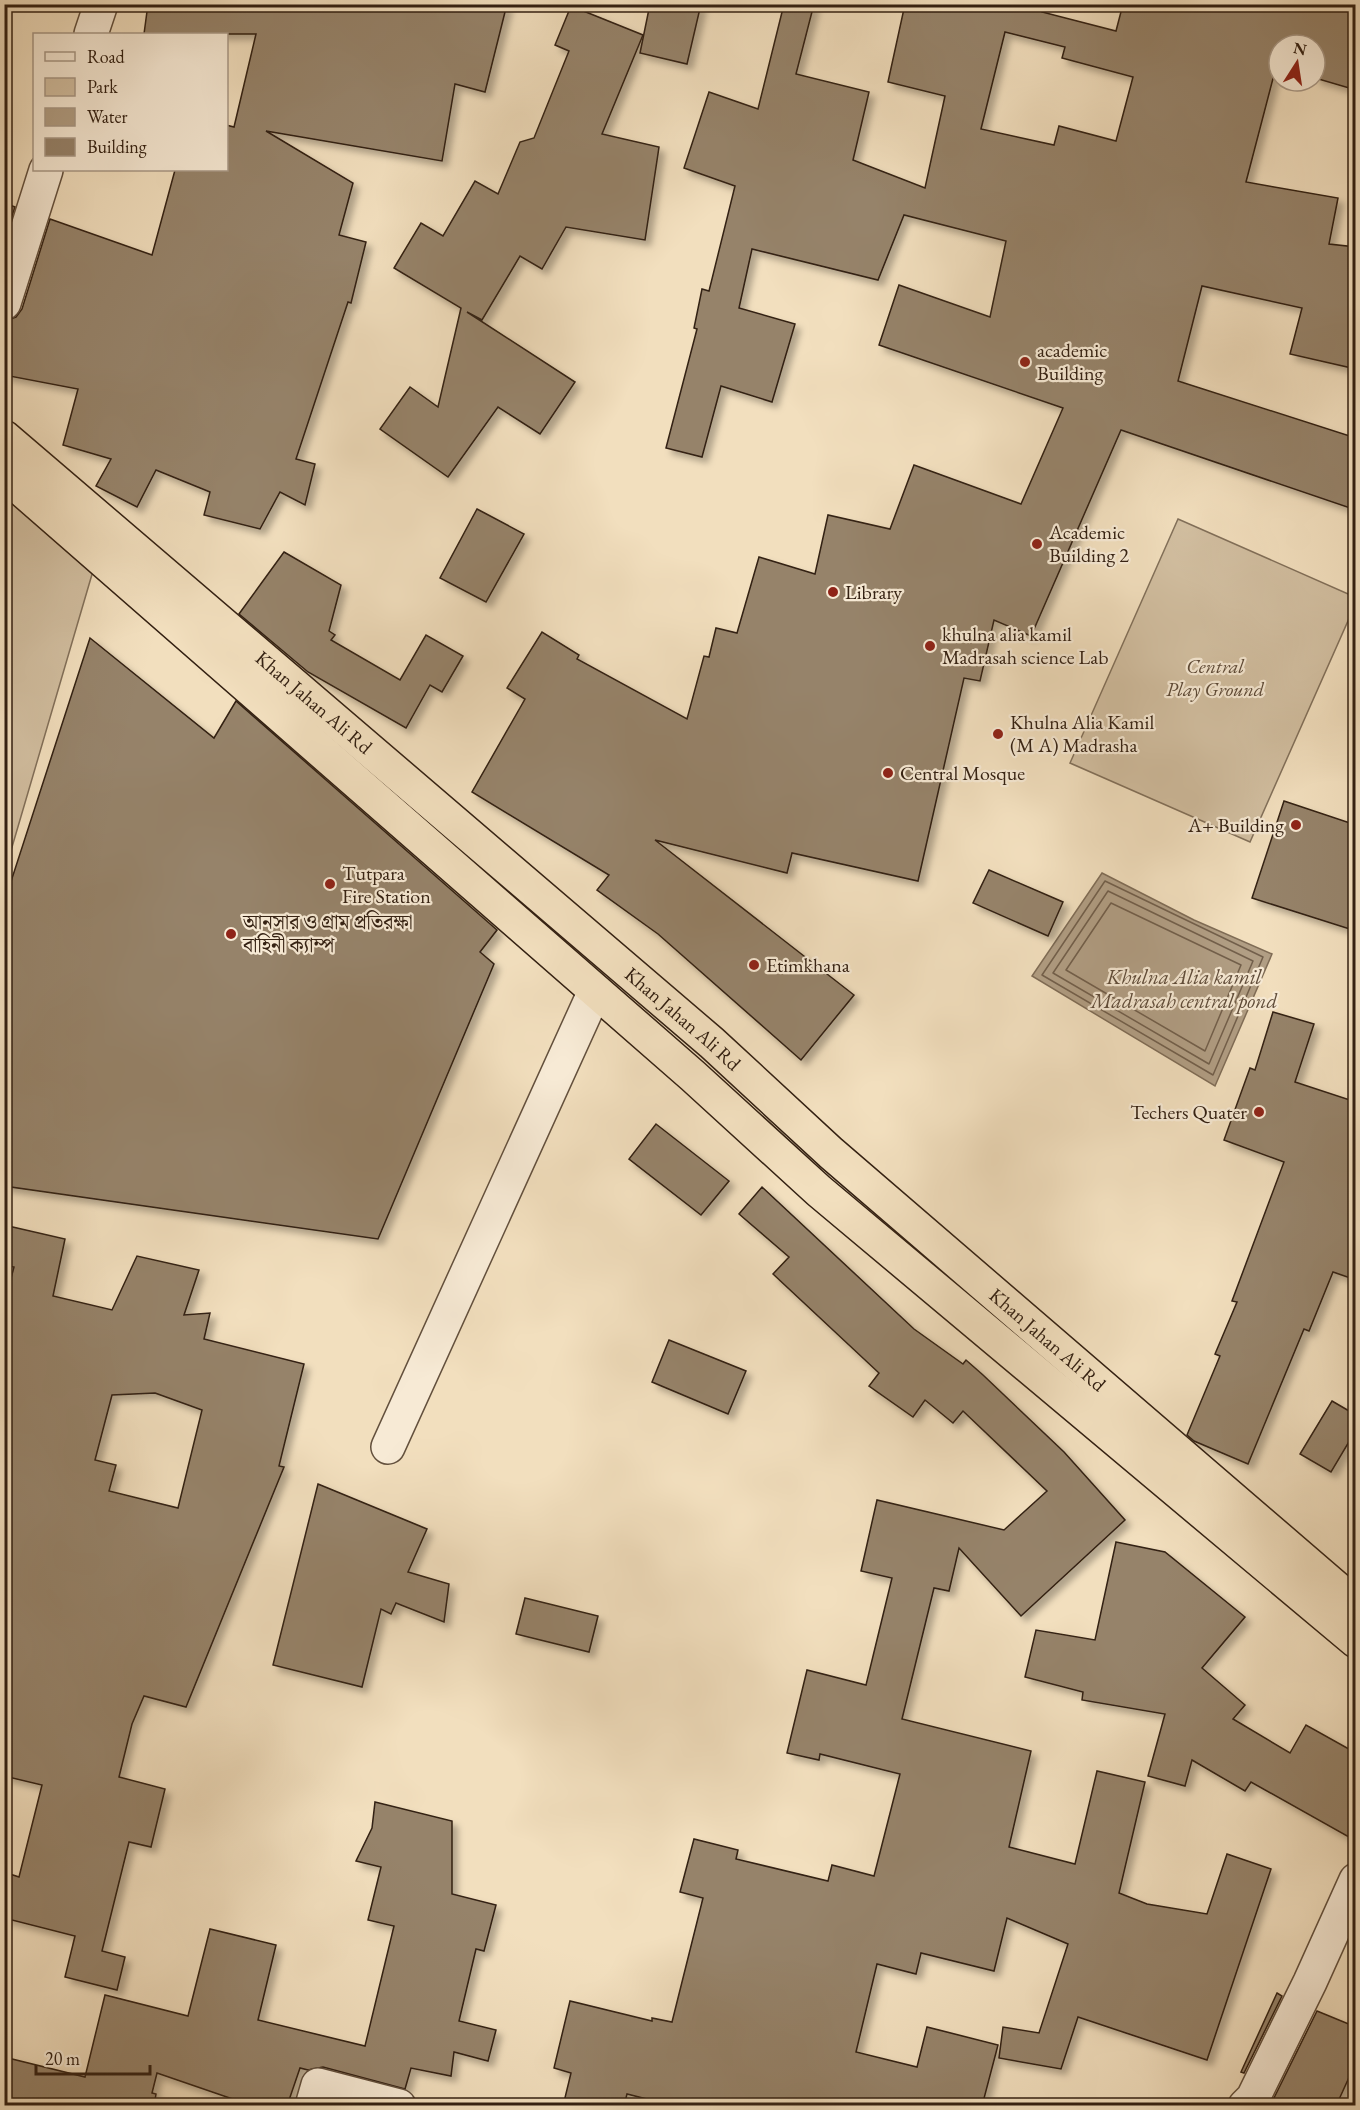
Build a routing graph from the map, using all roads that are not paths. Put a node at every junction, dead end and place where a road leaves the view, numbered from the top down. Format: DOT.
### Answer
graph roads {
  1 [pos="101,4"];
  2 [pos="91,33"];
  3 [pos="46,171"];
  4 [pos="4,303"];
  5 [pos="4,437"];
  6 [pos="4,474"];
  7 [pos="595,991"];
  8 [pos="388,1447"];
  9 [pos="1356,1605"];
  10 [pos="1356,1641"];
  11 [pos="1356,1880"];
  12 [pos="312,2106"];
  13 [pos="399,2106"];
  14 [pos="1245,2106"];
  1 -- 2 [label="street"];
  3 -- 4 [label="street"];
  5 -- 9 [label="highway, Khan Jahan Ali Rd"];
  6 -- 7 [label="highway, Khan Jahan Ali Rd"];
  7 -- 8 [label="street"];
  7 -- 10 [label="highway, Khan Jahan Ali Rd"];
  11 -- 14 [label="street"];
  12 -- 13 [label="street"];
}
